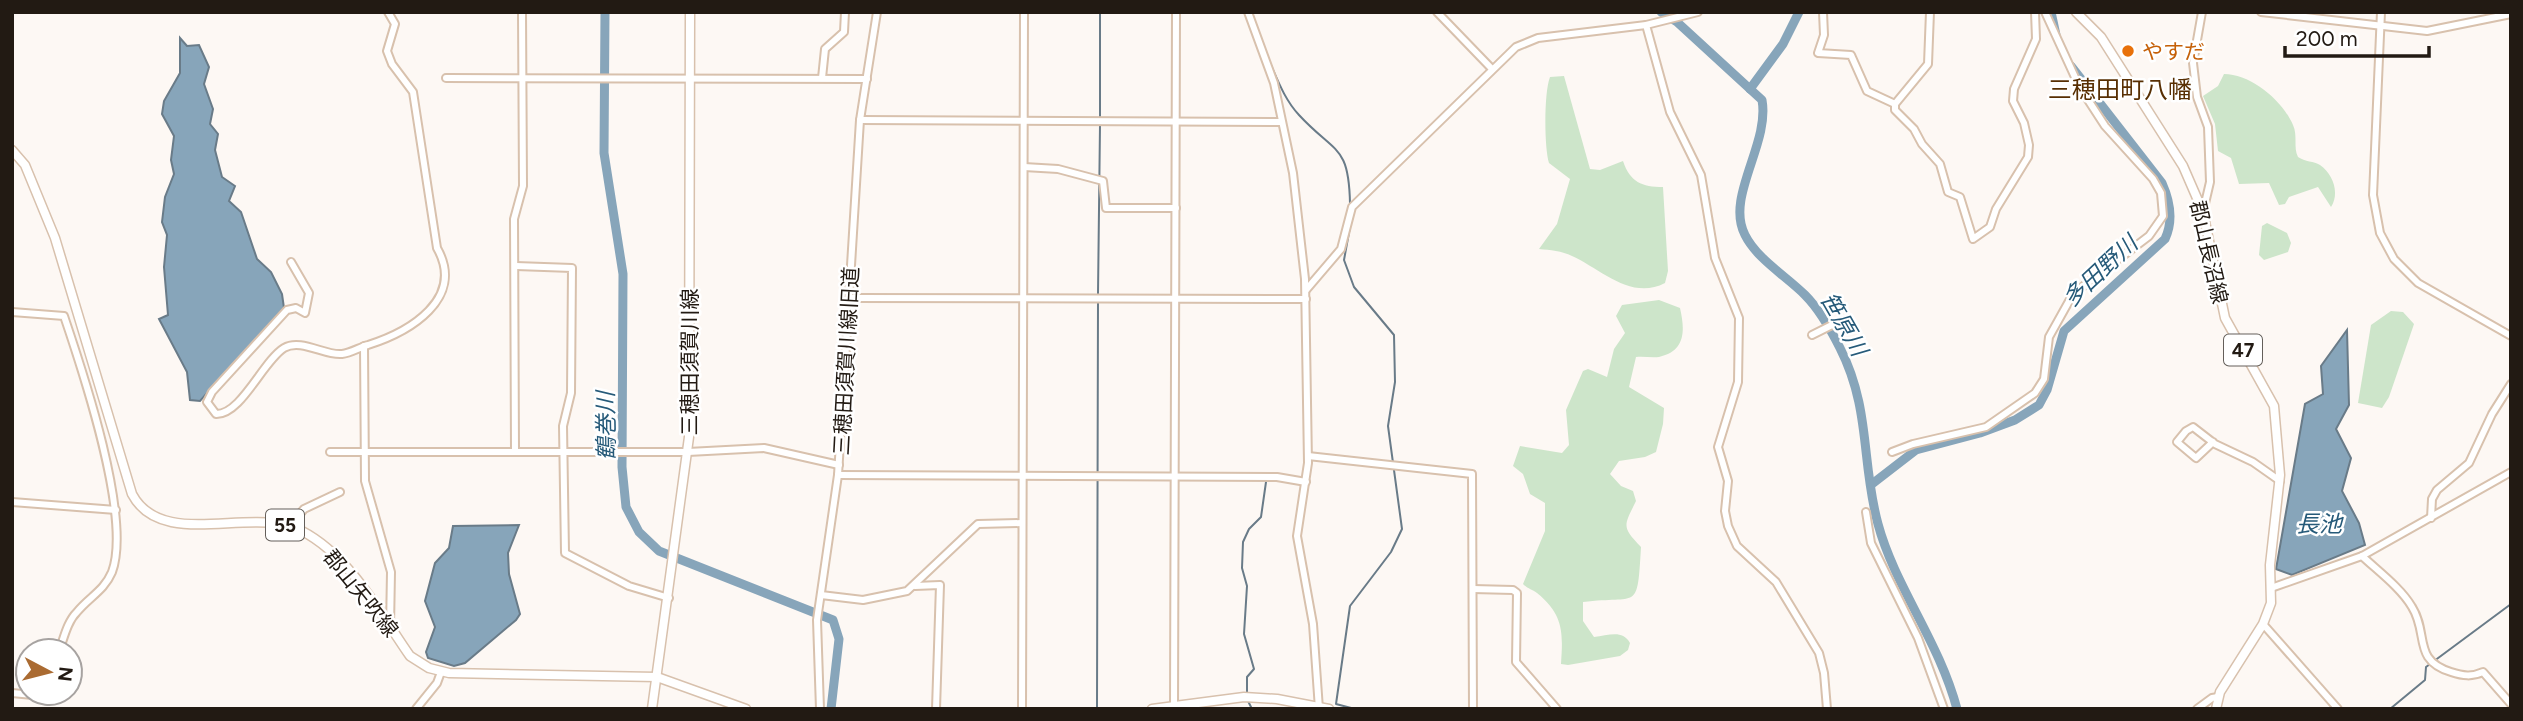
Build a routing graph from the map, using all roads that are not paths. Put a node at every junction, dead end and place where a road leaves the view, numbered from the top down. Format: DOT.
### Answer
graph roads {
  1 [pos="388,12"];
  2 [pos="522,12"];
  3 [pos="690,12"];
  4 [pos="845,12"];
  5 [pos="877,12"];
  6 [pos="1024,12"];
  7 [pos="1176,12"];
  8 [pos="1248,12"];
  9 [pos="1437,12"];
  10 [pos="1698,12"];
  11 [pos="1823,12"];
  12 [pos="1930,12"];
  13 [pos="2035,12"];
  14 [pos="2045,12"];
  15 [pos="2076,12"];
  16 [pos="2202,12"];
  17 [pos="2261,12"];
  18 [pos="2381,12"];
  19 [pos="2511,14"];
  20 [pos="1646,24"];
  21 [pos="2380,26"];
  22 [pos="1492,69"];
  23 [pos="446,78"];
  24 [pos="522,78"];
  25 [pos="822,78"];
  26 [pos="688,79"];
  27 [pos="867,79"];
  28 [pos="1895,104"];
  29 [pos="860,120"];
  30 [pos="1024,121"];
  31 [pos="1176,122"];
  32 [pos="1281,122"];
  33 [pos="12,150"];
  34 [pos="1024,167"];
  35 [pos="1176,208"];
  36 [pos="2203,212"];
  37 [pos="292,262"];
  38 [pos="516,266"];
  39 [pos="1306,290"];
  40 [pos="850,298"];
  41 [pos="1023,298"];
  42 [pos="1176,299"];
  43 [pos="1306,299"];
  44 [pos="12,312"];
  45 [pos="1840,321"];
  46 [pos="1812,335"];
  47 [pos="2511,336"];
  48 [pos="364,346"];
  49 [pos="2511,384"];
  50 [pos="2213,442"];
  51 [pos="515,451"];
  52 [pos="330,452"];
  53 [pos="365,452"];
  54 [pos="564,452"];
  55 [pos="688,452"];
  56 [pos="1892,452"];
  57 [pos="1308,456"];
  58 [pos="839,465"];
  59 [pos="2511,472"];
  60 [pos="838,475"];
  61 [pos="1022,476"];
  62 [pos="1175,477"];
  63 [pos="2280,481"];
  64 [pos="1306,482"];
  65 [pos="340,492"];
  66 [pos="12,502"];
  67 [pos="116,510"];
  68 [pos="1866,512"];
  69 [pos="2431,518"];
  70 [pos="1022,523"];
  71 [pos="290,526"];
  72 [pos="2362,556"];
  73 [pos="915,586"];
  74 [pos="2272,588"];
  75 [pos="1473,589"];
  76 [pos="821,595"];
  77 [pos="668,598"];
  78 [pos="2263,624"];
  79 [pos="390,627"];
  80 [pos="65,637"];
  81 [pos="441,672"];
  82 [pos="657,677"];
  83 [pos="2218,697"];
  84 [pos="1174,707"];
  85 [pos="2510,707"];
  86 [pos="1318,708"];
  87 [pos="416,709"];
  88 [pos="652,709"];
  89 [pos="746,709"];
  90 [pos="821,709"];
  91 [pos="936,709"];
  92 [pos="1022,709"];
  93 [pos="1152,709"];
  94 [pos="1329,709"];
  95 [pos="1473,709"];
  96 [pos="1558,709"];
  97 [pos="1827,709"];
  98 [pos="1944,709"];
  99 [pos="2197,709"];
  100 [pos="2216,709"];
  101 [pos="2337,709"];
  1 -- 48 [label="street"];
  2 -- 24 [label="street"];
  3 -- 26 [label="main road, 三穂田須賀川線"];
  4 -- 25 [label="street"];
  5 -- 27 [label="street, 三穂田須賀川線旧道"];
  6 -- 30 [label="street"];
  7 -- 31 [label="street"];
  8 -- 32 [label="street"];
  9 -- 22 [label="street"];
  10 -- 20 [label="street"];
  11 -- 28 [label="street"];
  12 -- 28 [label="street"];
  13 -- 28 [label="street"];
  14 -- 56 [label="street"];
  15 -- 36 [label="main road, 郡山長沼線 / 47"];
  16 -- 36 [label="street"];
  17 -- 21 [label="street"];
  18 -- 21 [label="street"];
  19 -- 21 [label="street"];
  20 -- 22 [label="street"];
  20 -- 97 [label="street"];
  21 -- 47 [label="street"];
  22 -- 39 [label="street"];
  23 -- 24 [label="street"];
  24 -- 26 [label="street"];
  24 -- 38 [label="street"];
  25 -- 26 [label="street"];
  25 -- 27 [label="street"];
  26 -- 55 [label="main road, 三穂田須賀川線"];
  27 -- 29 [label="street, 三穂田須賀川線旧道"];
  29 -- 30 [label="street"];
  29 -- 40 [label="street, 三穂田須賀川線旧道"];
  30 -- 31 [label="street"];
  30 -- 34 [label="street"];
  31 -- 32 [label="street"];
  31 -- 35 [label="street"];
  32 -- 39 [label="street"];
  33 -- 71 [label="main road, 郡山矢吹線 / 55"];
  34 -- 35 [label="street"];
  34 -- 41 [label="street"];
  35 -- 42 [label="street"];
  36 -- 63 [label="main road, 郡山長沼線 / 47"];
  37 -- 48 [label="street"];
  38 -- 51 [label="street"];
  38 -- 54 [label="street"];
  39 -- 43 [label="street"];
  40 -- 41 [label="street"];
  40 -- 58 [label="street, 三穂田須賀川線旧道"];
  41 -- 42 [label="street"];
  41 -- 61 [label="street"];
  42 -- 43 [label="street"];
  42 -- 62 [label="street"];
  43 -- 57 [label="street"];
  44 -- 67 [label="street"];
  45 -- 46 [label="street"];
  48 -- 53 [label="street"];
  49 -- 69 [label="street"];
  50 -- 50 [label="street"];
  50 -- 63 [label="street"];
  51 -- 53 [label="street"];
  51 -- 54 [label="street"];
  52 -- 53 [label="street"];
  53 -- 79 [label="street"];
  54 -- 55 [label="street"];
  54 -- 77 [label="street"];
  55 -- 58 [label="street"];
  55 -- 77 [label="main road, 三穂田須賀川線"];
  57 -- 64 [label="street"];
  57 -- 75 [label="street"];
  58 -- 60 [label="street, 三穂田須賀川線旧道"];
  59 -- 69 [label="street"];
  60 -- 61 [label="street"];
  60 -- 76 [label="street, 三穂田須賀川線旧道"];
  61 -- 62 [label="street"];
  61 -- 70 [label="street"];
  62 -- 64 [label="street"];
  62 -- 84 [label="street"];
  63 -- 74 [label="main road, 郡山長沼線 / 47"];
  64 -- 86 [label="street"];
  65 -- 71 [label="street"];
  66 -- 67 [label="street"];
  67 -- 80 [label="street"];
  68 -- 98 [label="street"];
  69 -- 72 [label="street"];
  70 -- 73 [label="street"];
  70 -- 92 [label="street"];
  71 -- 79 [label="main road, 郡山矢吹線 / 55"];
  72 -- 74 [label="street"];
  72 -- 85 [label="street"];
  73 -- 76 [label="street"];
  73 -- 91 [label="street"];
  74 -- 78 [label="main road, 郡山長沼線 / 47"];
  75 -- 95 [label="street"];
  75 -- 96 [label="street"];
  76 -- 90 [label="street, 三穂田須賀川線旧道"];
  77 -- 82 [label="main road, 三穂田須賀川線"];
  78 -- 83 [label="main road, 郡山長沼線 / 47"];
  78 -- 101 [label="street"];
  79 -- 81 [label="main road, 郡山矢吹線 / 55"];
  81 -- 82 [label="main road, 郡山矢吹線 / 55"];
  81 -- 87 [label="street"];
  82 -- 88 [label="main road, 三穂田須賀川線"];
  82 -- 89 [label="main road, 郡山矢吹線 / 55"];
  83 -- 99 [label="street"];
  83 -- 100 [label="main road, 郡山長沼線 / 47"];
  84 -- 86 [label="main road"];
  84 -- 93 [label="main road"];
  86 -- 94 [label="main road"];
}
